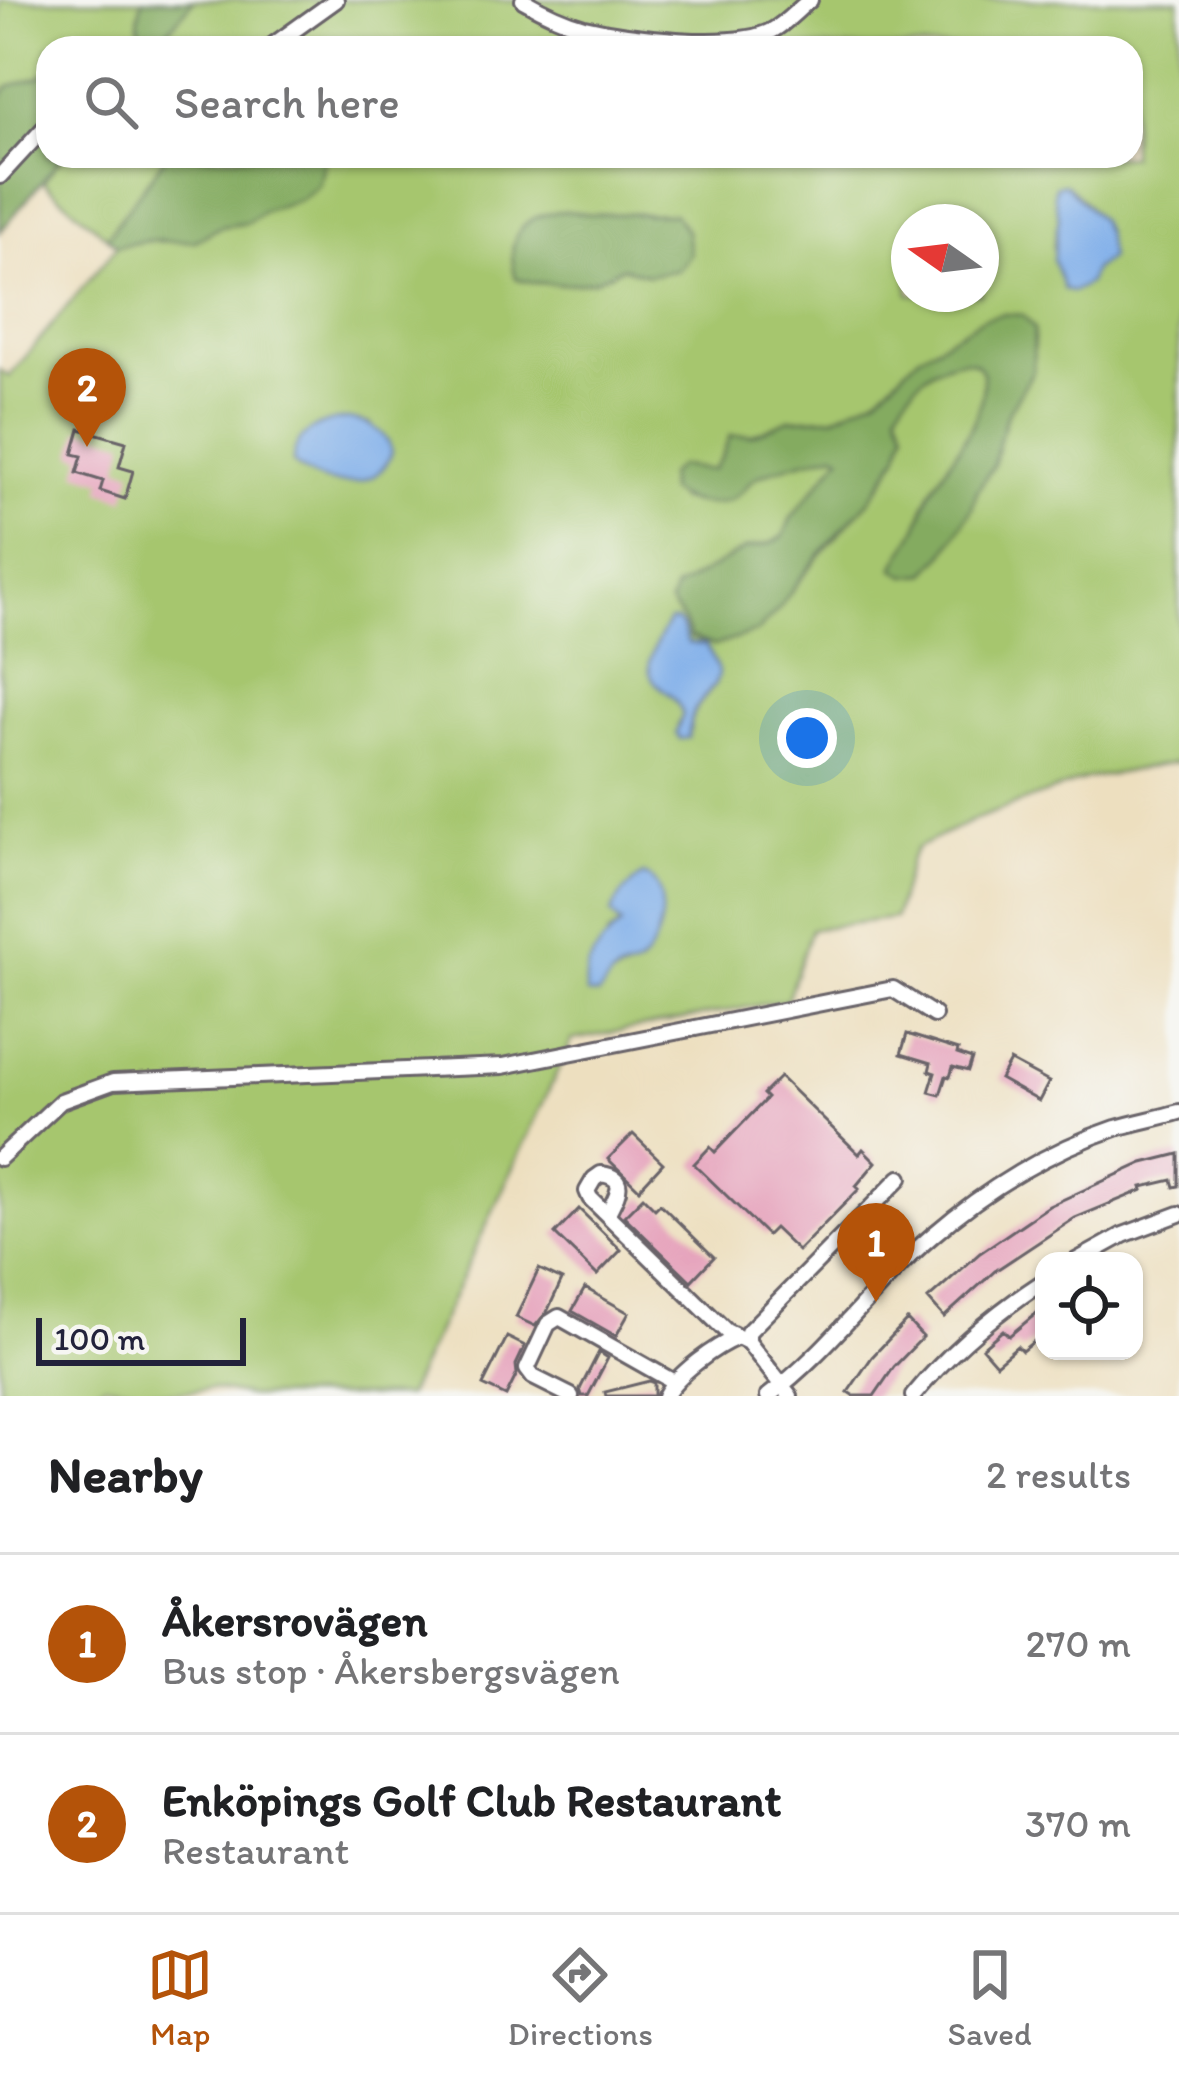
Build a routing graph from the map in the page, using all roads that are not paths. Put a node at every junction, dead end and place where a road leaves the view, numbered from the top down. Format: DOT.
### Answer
graph roads {
  1 [pos="336,0"];
  2 [pos="523,0"];
  3 [pos="810,0"];
  4 [pos="286,36"];
  5 [pos="656,36"];
  6 [pos="753,36"];
  7 [pos="36,137"];
  8 [pos="0,176"];
  9 [pos="934,1015"];
  10 [pos="1179,1112"];
  11 [pos="0,1158"];
  12 [pos="900,1178"];
  13 [pos="608,1213"];
  14 [pos="1179,1214"];
  15 [pos="1093,1252"];
  16 [pos="1035,1286"];
  17 [pos="743,1340"];
  18 [pos="669,1389"];
  19 [pos="786,1391"];
  20 [pos="571,1396"];
  21 [pos="767,1396"];
  22 [pos="913,1396"];
  1 -- 4 [label="street"];
  2 -- 5 [label="street"];
  3 -- 6 [label="street"];
  7 -- 8 [label="street"];
  9 -- 11 [label="street"];
  10 -- 19 [label="street"];
  12 -- 17 [label="street"];
  13 -- 17 [label="street"];
  14 -- 15 [label="street"];
  16 -- 22 [label="street"];
  17 -- 18 [label="street"];
  17 -- 19 [label="street"];
  18 -- 20 [label="street"];
  19 -- 21 [label="street"];
}
